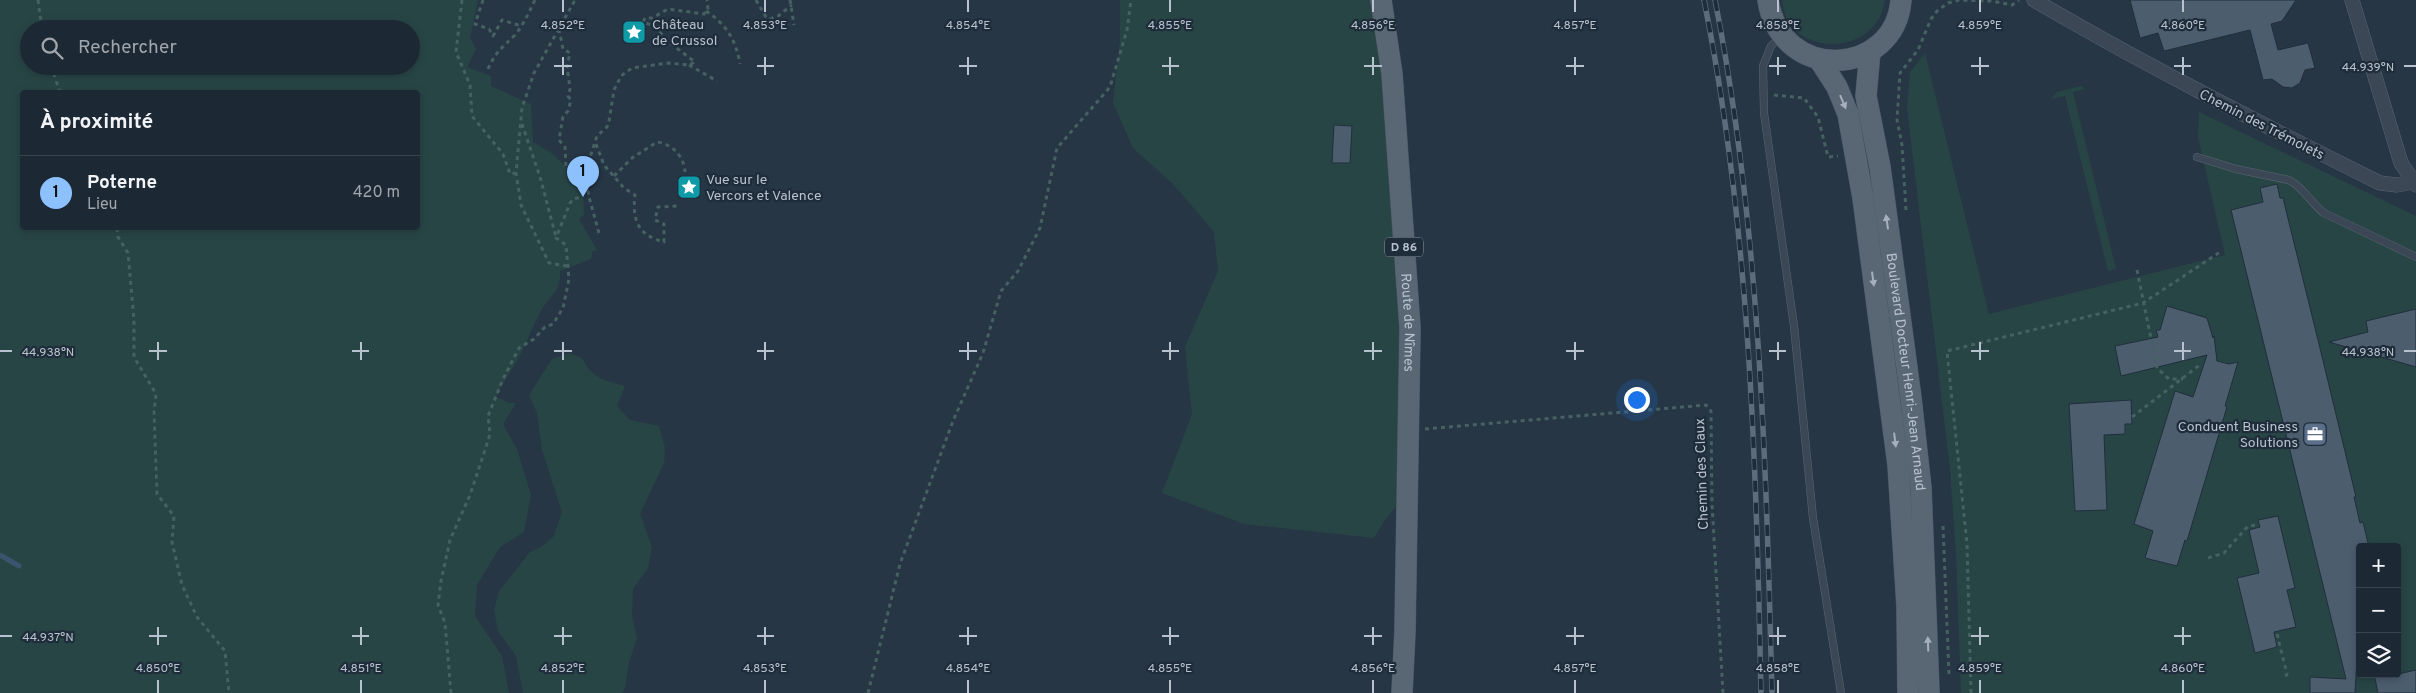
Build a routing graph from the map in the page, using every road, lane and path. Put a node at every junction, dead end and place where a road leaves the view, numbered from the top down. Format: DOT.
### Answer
graph roads {
  1 [pos="38,0"];
  2 [pos="462,0"];
  3 [pos="483,0"];
  4 [pos="535,0"];
  5 [pos="575,0"];
  6 [pos="707,0"];
  7 [pos="756,0"];
  8 [pos="790,0"];
  9 [pos="1131,0"];
  10 [pos="1381,0"];
  11 [pos="1768,0"];
  12 [pos="1940,0"];
  13 [pos="2019,0"];
  14 [pos="2034,0"];
  15 [pos="2352,0"];
  16 [pos="1902,1"];
  17 [pos="792,6"];
  18 [pos="1942,7"];
  19 [pos="706,11"];
  20 [pos="41,20"];
  21 [pos="794,25"];
  22 [pos="521,26"];
  23 [pos="559,28"];
  24 [pos="1782,35"];
  25 [pos="1870,51"];
  26 [pos="1819,59"];
  27 [pos="740,64"];
  28 [pos="689,65"];
  29 [pos="488,69"];
  30 [pos="54,75"];
  31 [pos="717,81"];
  32 [pos="59,90"];
  33 [pos="1763,94"];
  34 [pos="521,122"];
  35 [pos="596,143"];
  36 [pos="1902,145"];
  37 [pos="1842,155"];
  38 [pos="2196,157"];
  39 [pos="566,167"];
  40 [pos="516,172"];
  41 [pos="685,172"];
  42 [pos="614,176"];
  43 [pos="2415,184"];
  44 [pos="586,197"];
  45 [pos="678,206"];
  46 [pos="117,230"];
  47 [pos="600,233"];
  48 [pos="556,238"];
  49 [pos="2220,252"];
  50 [pos="2416,257"];
  51 [pos="567,266"];
  52 [pos="2137,270"];
  53 [pos="2143,303"];
  54 [pos="2201,364"];
  55 [pos="2183,379"];
  56 [pos="2132,417"];
  57 [pos="1407,431"];
  58 [pos="2256,525"];
  59 [pos="2208,558"];
  60 [pos="2277,634"];
  61 [pos="2284,679"];
  62 [pos="229,693"];
  63 [pos="451,693"];
  64 [pos="868,693"];
  65 [pos="1402,693"];
  66 [pos="1723,693"];
  67 [pos="1842,693"];
  68 [pos="1908,693"];
  69 [pos="1929,693"];
  70 [pos="1971,693"];
  1 -- 20 [label="path"];
  2 -- 40 [label="path"];
  3 -- 22 [label="path"];
  4 -- 22 [label="path"];
  5 -- 23 [label="path"];
  6 -- 19 [label="path"];
  7 -- 17 [label="path"];
  8 -- 17 [label="path"];
  9 -- 64 [label="path"];
  10 -- 57 [label="main road, Route de Nîmes / D 86"];
  11 -- 24 [label="main road"];
  12 -- 18 [label="path"];
  13 -- 18 [label="path"];
  14 -- 43 [label="street, Chemin des Trémolets"];
  15 -- 43 [label="street"];
  16 -- 25 [label="main road"];
  17 -- 21 [label="path"];
  18 -- 36 [label="path"];
  19 -- 27 [label="path"];
  19 -- 28 [label="path"];
  22 -- 29 [label="path"];
  23 -- 34 [label="path"];
  23 -- 39 [label="path"];
  24 -- 26 [label="main road"];
  24 -- 33 [label="lane"];
  25 -- 26 [label="main road"];
  69 -- 25 [label="main road, Boulevard Docteur Henri-Jean Arnaud, one-way"];
  26 -- 68 [label="main road, Boulevard Docteur Henri-Jean Arnaud, one-way"];
  28 -- 31 [label="path"];
  28 -- 35 [label="path"];
  30 -- 32 [label="path"];
  33 -- 37 [label="path"];
  33 -- 67 [label="lane"];
  34 -- 40 [label="path"];
  34 -- 48 [label="path"];
  35 -- 42 [label="path"];
  35 -- 44 [label="path"];
  38 -- 50 [label="lane"];
  40 -- 51 [label="path"];
  41 -- 42 [label="path"];
  42 -- 45 [label="path"];
  44 -- 47 [label="path"];
  44 -- 48 [label="path"];
  46 -- 62 [label="path"];
  48 -- 51 [label="path"];
  49 -- 53 [label="path"];
  51 -- 63 [label="path"];
  52 -- 53 [label="path"];
  53 -- 55 [label="path"];
  53 -- 70 [label="path"];
  54 -- 55 [label="path"];
  55 -- 56 [label="path"];
  57 -- 65 [label="main road, Route de Nîmes / D 86"];
  57 -- 66 [label="path, Chemin des Claux"];
  58 -- 59 [label="path"];
  60 -- 61 [label="path"];
}
